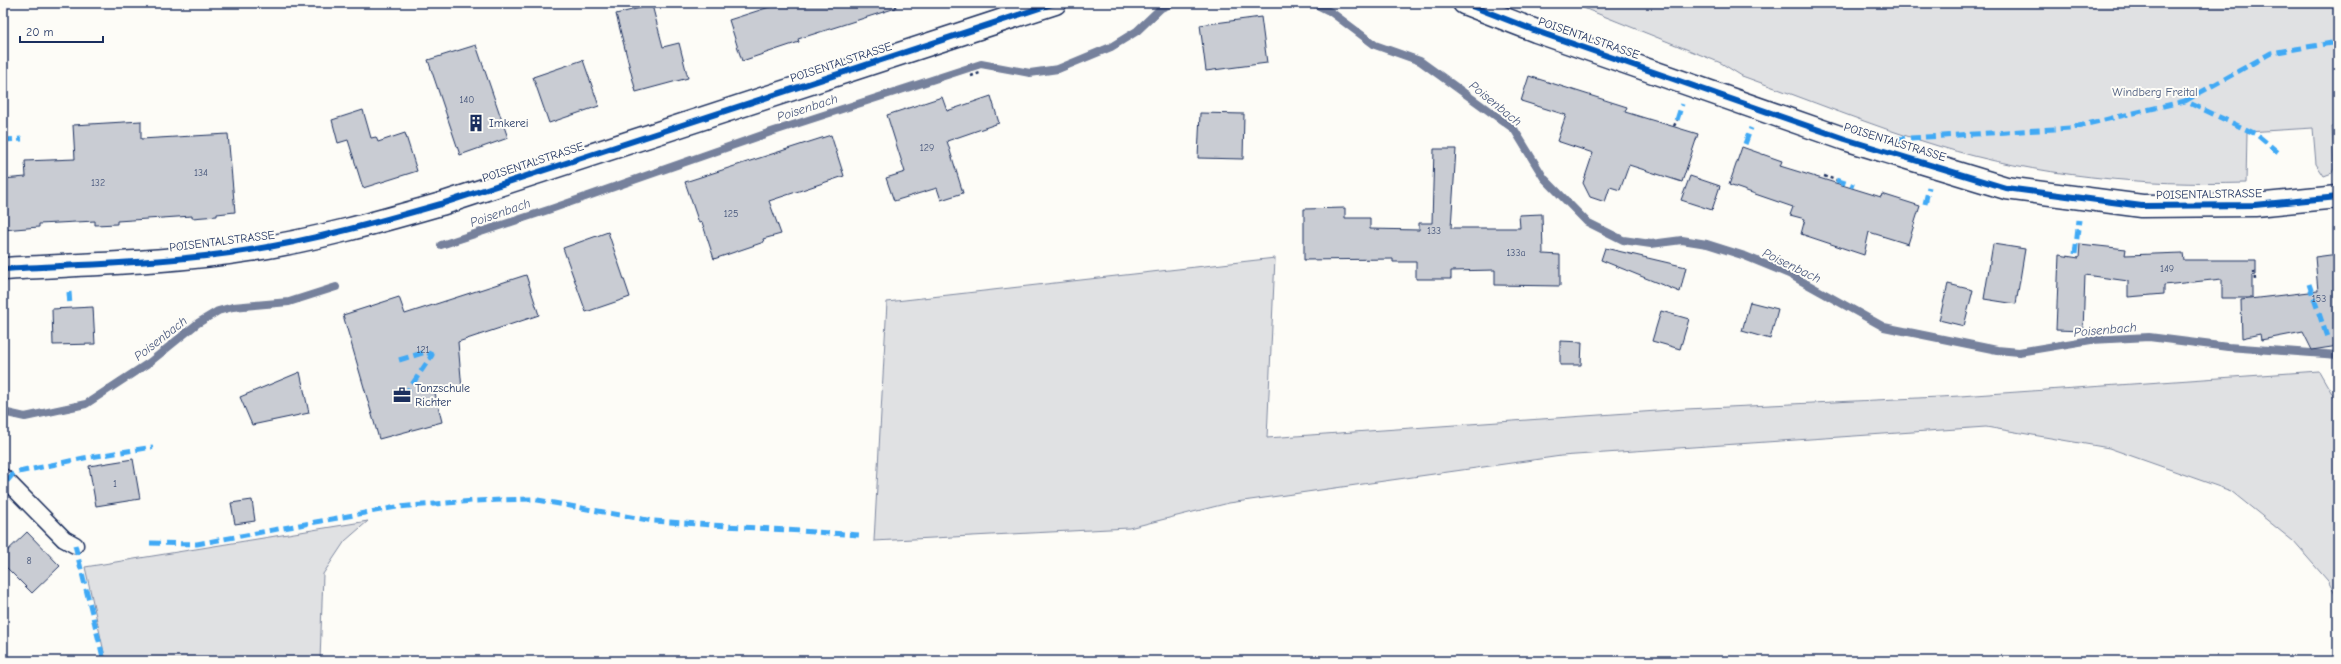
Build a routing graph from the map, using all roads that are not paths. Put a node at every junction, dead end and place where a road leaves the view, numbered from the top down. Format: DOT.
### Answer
graph roads {
  1 [pos="1055,3"];
  2 [pos="1464,3"];
  3 [pos="2338,198"];
  4 [pos="3,269"];
  5 [pos="3,477"];
  6 [pos="75,545"];
  1 -- 4 [label="main road, POISENTALSTRASSE"];
  2 -- 3 [label="main road, POISENTALSTRASSE"];
  5 -- 6 [label="lane"];
}
